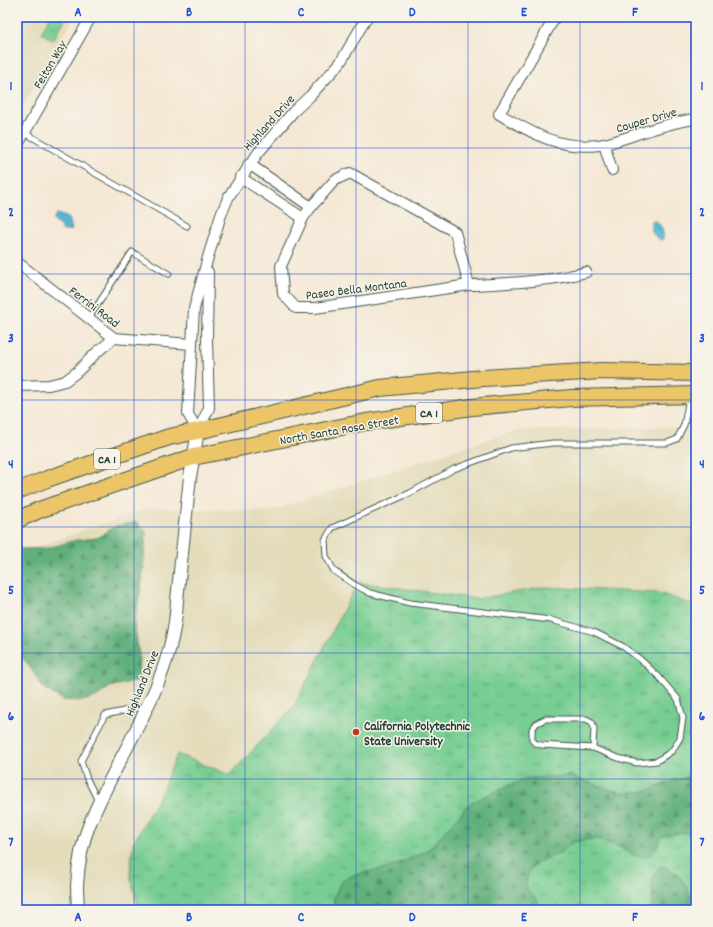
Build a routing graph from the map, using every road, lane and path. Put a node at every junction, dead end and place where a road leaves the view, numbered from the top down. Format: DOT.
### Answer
graph roads {
  1 [pos="91,17"];
  2 [pos="367,17"];
  3 [pos="555,17"];
  4 [pos="696,119"];
  5 [pos="24,133"];
  6 [pos="604,144"];
  7 [pos="17,146"];
  8 [pos="248,165"];
  9 [pos="612,170"];
  10 [pos="240,177"];
  11 [pos="311,207"];
  12 [pos="303,218"];
  13 [pos="187,226"];
  14 [pos="208,257"];
  15 [pos="17,262"];
  16 [pos="586,272"];
  17 [pos="169,274"];
  18 [pos="469,285"];
  19 [pos="89,318"];
  20 [pos="114,338"];
  21 [pos="191,344"];
  22 [pos="696,373"];
  23 [pos="17,386"];
  24 [pos="693,395"];
  25 [pos="198,431"];
  26 [pos="193,457"];
  27 [pos="17,491"];
  28 [pos="17,520"];
  29 [pos="148,706"];
  30 [pos="593,748"];
  31 [pos="99,804"];
  32 [pos="78,910"];
  1 -- 5 [label="street, Felton Way"];
  2 -- 8 [label="street, Highland Drive"];
  3 -- 6 [label="street, Couper Drive"];
  4 -- 6 [label="street, Couper Drive"];
  5 -- 7 [label="street, Felton Way"];
  5 -- 13 [label="lane"];
  6 -- 9 [label="street, Couper Drive"];
  8 -- 10 [label="street, Highland Drive"];
  8 -- 11 [label="street"];
  10 -- 12 [label="street"];
  10 -- 14 [label="street, Highland Drive"];
  11 -- 12 [label="street, Paseo Bella Montana"];
  11 -- 18 [label="street, Paseo Bella Montana"];
  12 -- 18 [label="street, Paseo Bella Montana"];
  14 -- 21 [label="street, Highland Drive"];
  14 -- 25 [label="street, Highland Drive"];
  15 -- 19 [label="street, Ferrini Road"];
  16 -- 18 [label="street, Paseo Bella Montana"];
  17 -- 19 [label="lane"];
  19 -- 20 [label="street, Ferrini Road"];
  20 -- 21 [label="street, Ferrini Road"];
  20 -- 23 [label="street"];
  21 -- 25 [label="street, Highland Drive"];
  22 -- 25 [label="highway, North Santa Rosa Street / CA 1"];
  24 -- 26 [label="highway, North Santa Rosa Street / CA 1"];
  24 -- 30 [label="lane"];
  25 -- 26 [label="street, Highland Drive"];
  25 -- 27 [label="highway, North Santa Rosa Street / CA 1"];
  26 -- 28 [label="highway, North Santa Rosa Street / CA 1"];
  26 -- 29 [label="street, Highland Drive"];
  29 -- 31 [label="street, Highland Drive"];
  29 -- 31 [label="lane"];
  30 -- 30 [label="lane"];
  31 -- 32 [label="street, Highland Drive"];
}
